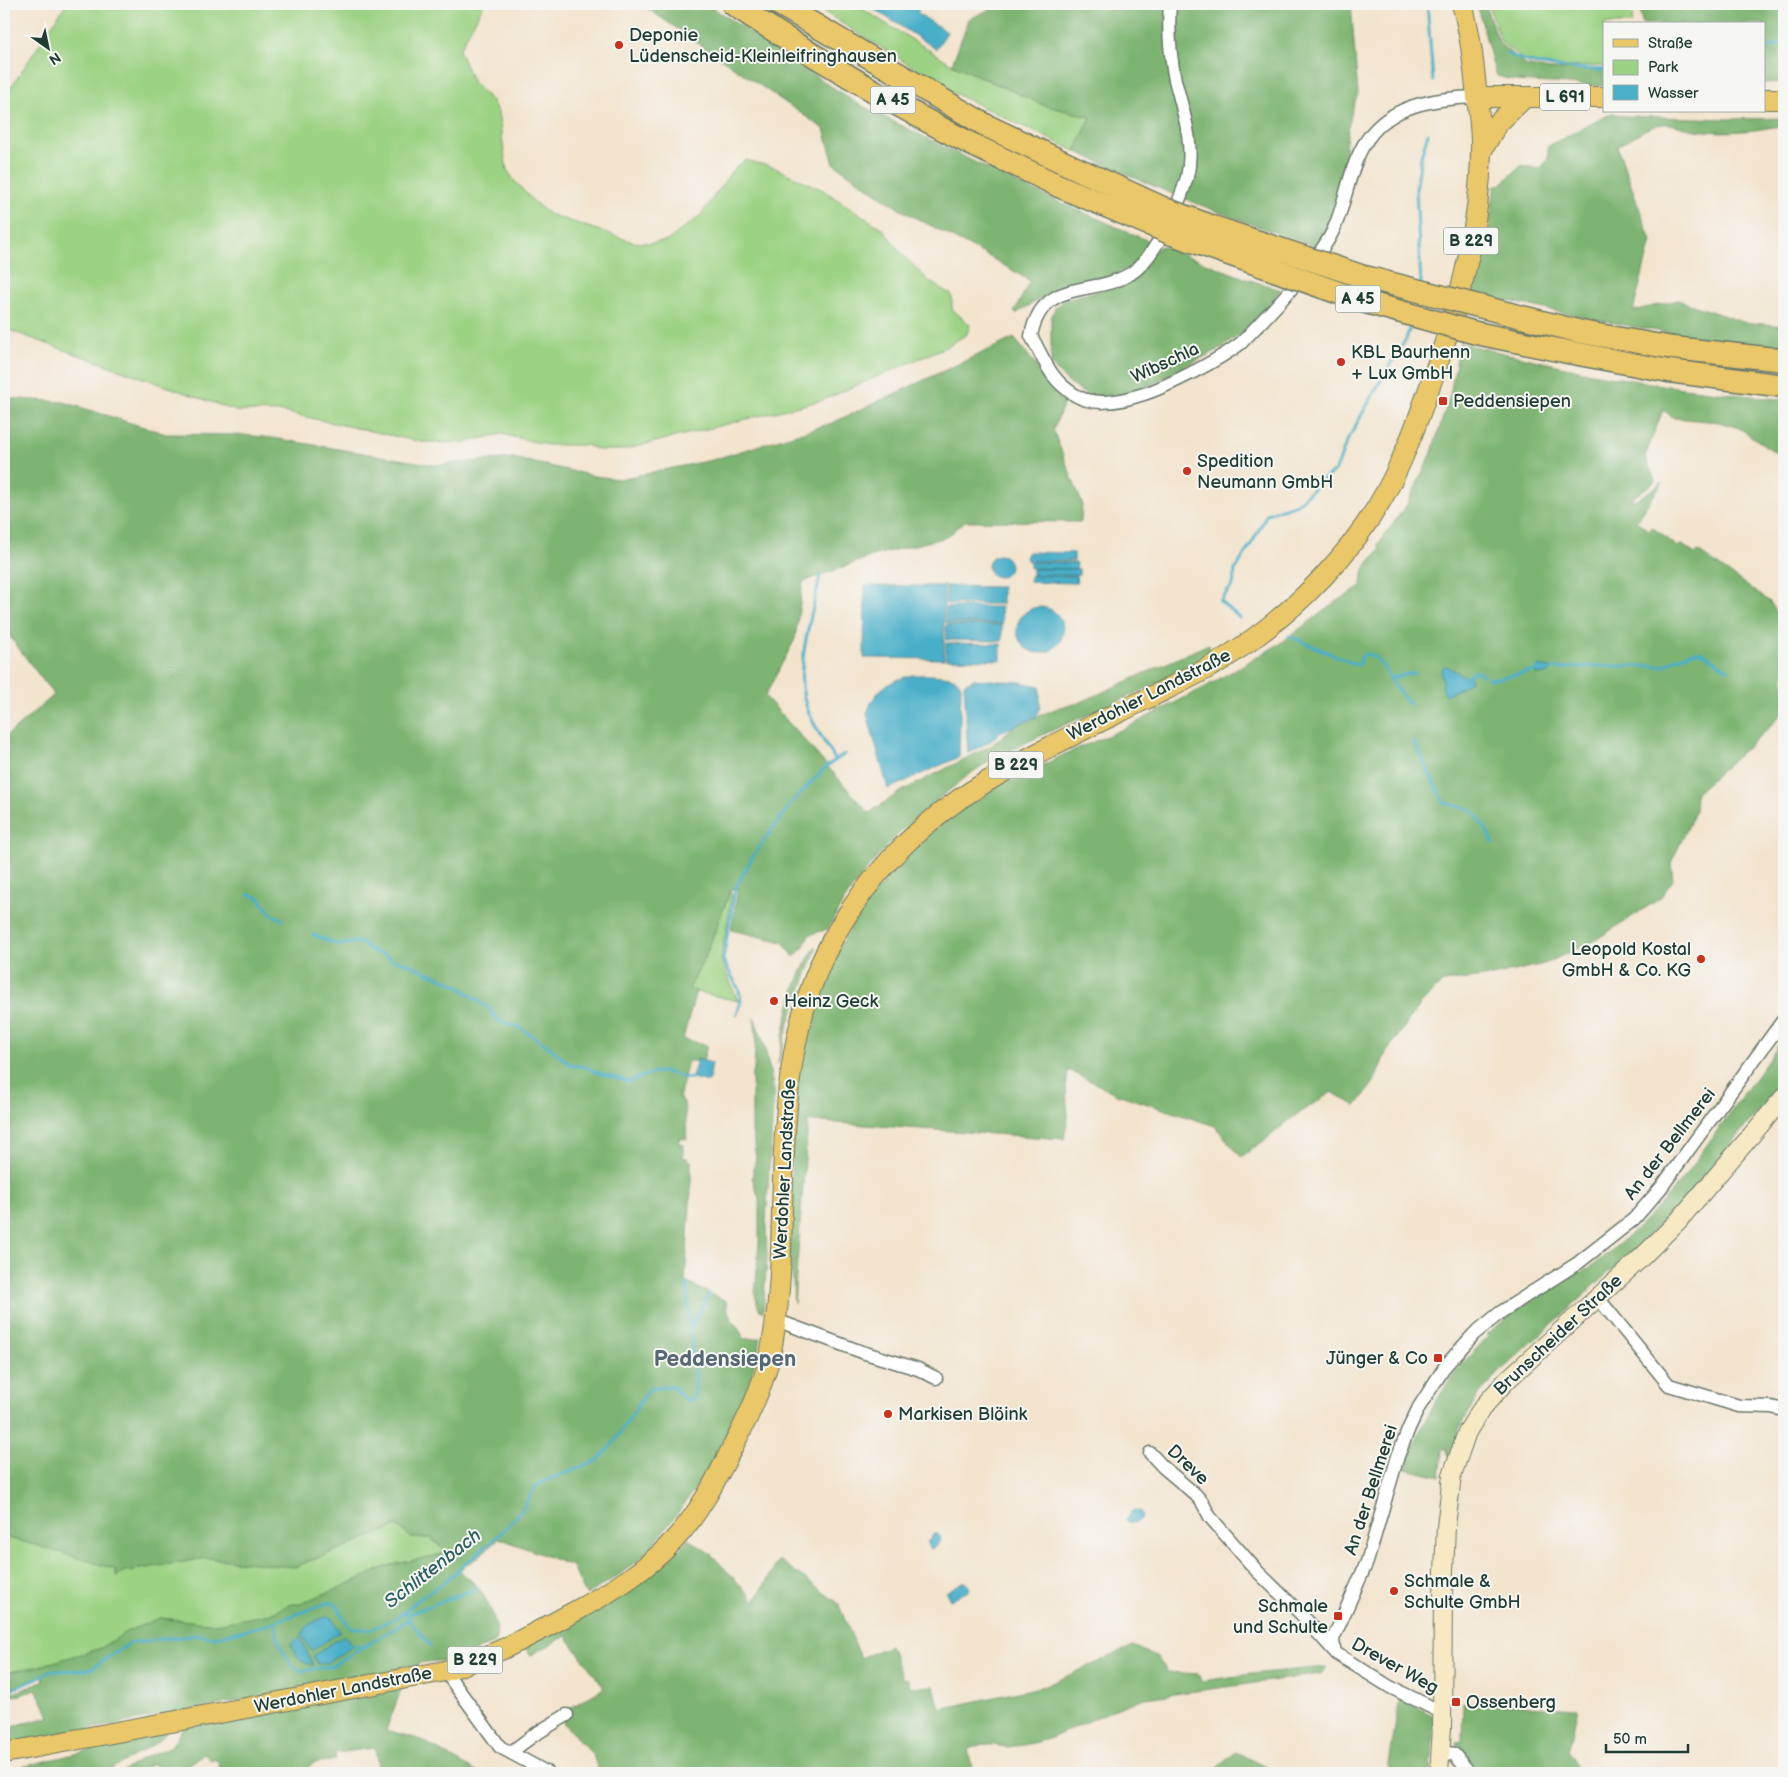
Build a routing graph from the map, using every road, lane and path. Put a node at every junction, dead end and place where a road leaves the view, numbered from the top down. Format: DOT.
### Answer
graph roads {
  1 [pos="732,4"];
  2 [pos="779,4"];
  3 [pos="1170,4"];
  4 [pos="1462,4"];
  5 [pos="1603,96"];
  6 [pos="1476,97"];
  7 [pos="1525,97"];
  8 [pos="1766,99"];
  9 [pos="1784,99"];
  10 [pos="1481,152"];
  11 [pos="1784,360"];
  12 [pos="1784,386"];
  13 [pos="1784,1020"];
  14 [pos="1784,1097"];
  15 [pos="1598,1298"];
  16 [pos="776,1320"];
  17 [pos="936,1378"];
  18 [pos="1784,1410"];
  19 [pos="1150,1453"];
  20 [pos="1334,1649"];
  21 [pos="445,1671"];
  22 [pos="1441,1712"];
  23 [pos="567,1715"];
  24 [pos="511,1752"];
  25 [pos="1441,1752"];
  26 [pos="4,1753"];
  27 [pos="548,1773"];
  28 [pos="1439,1773"];
  29 [pos="1470,1773"];
  1 -- 12 [label="highway, A 45, bridge"];
  2 -- 11 [label="highway, A 45, bridge"];
  3 -- 6 [label="street, Wibschla"];
  4 -- 6 [label="main road, B 229"];
  5 -- 7 [label="main road, L 691"];
  6 -- 7 [label="main road, L 691"];
  6 -- 10 [label="main road, Werdohler Landstraße / B 229"];
  7 -- 10 [label="main road, B 229"];
  8 -- 9 [label="main road"];
  10 -- 16 [label="main road, Werdohler Landstraße / B 229"];
  13 -- 20 [label="street, An der Bellmerei"];
  14 -- 15 [label="main road, Brunscheider Straße"];
  15 -- 18 [label="street"];
  15 -- 22 [label="main road, Brunscheider Straße"];
  16 -- 17 [label="street"];
  16 -- 21 [label="main road, Werdohler Landstraße / B 229"];
  19 -- 20 [label="street, Dreve"];
  20 -- 22 [label="street, Drever Weg"];
  21 -- 24 [label="street"];
  21 -- 26 [label="main road, Werdohler Landstraße / B 229"];
  22 -- 25 [label="main road, Brunscheider Straße"];
  23 -- 24 [label="street"];
  24 -- 27 [label="street"];
  25 -- 28 [label="main road, Brunscheider Straße"];
  25 -- 29 [label="street"];
}
